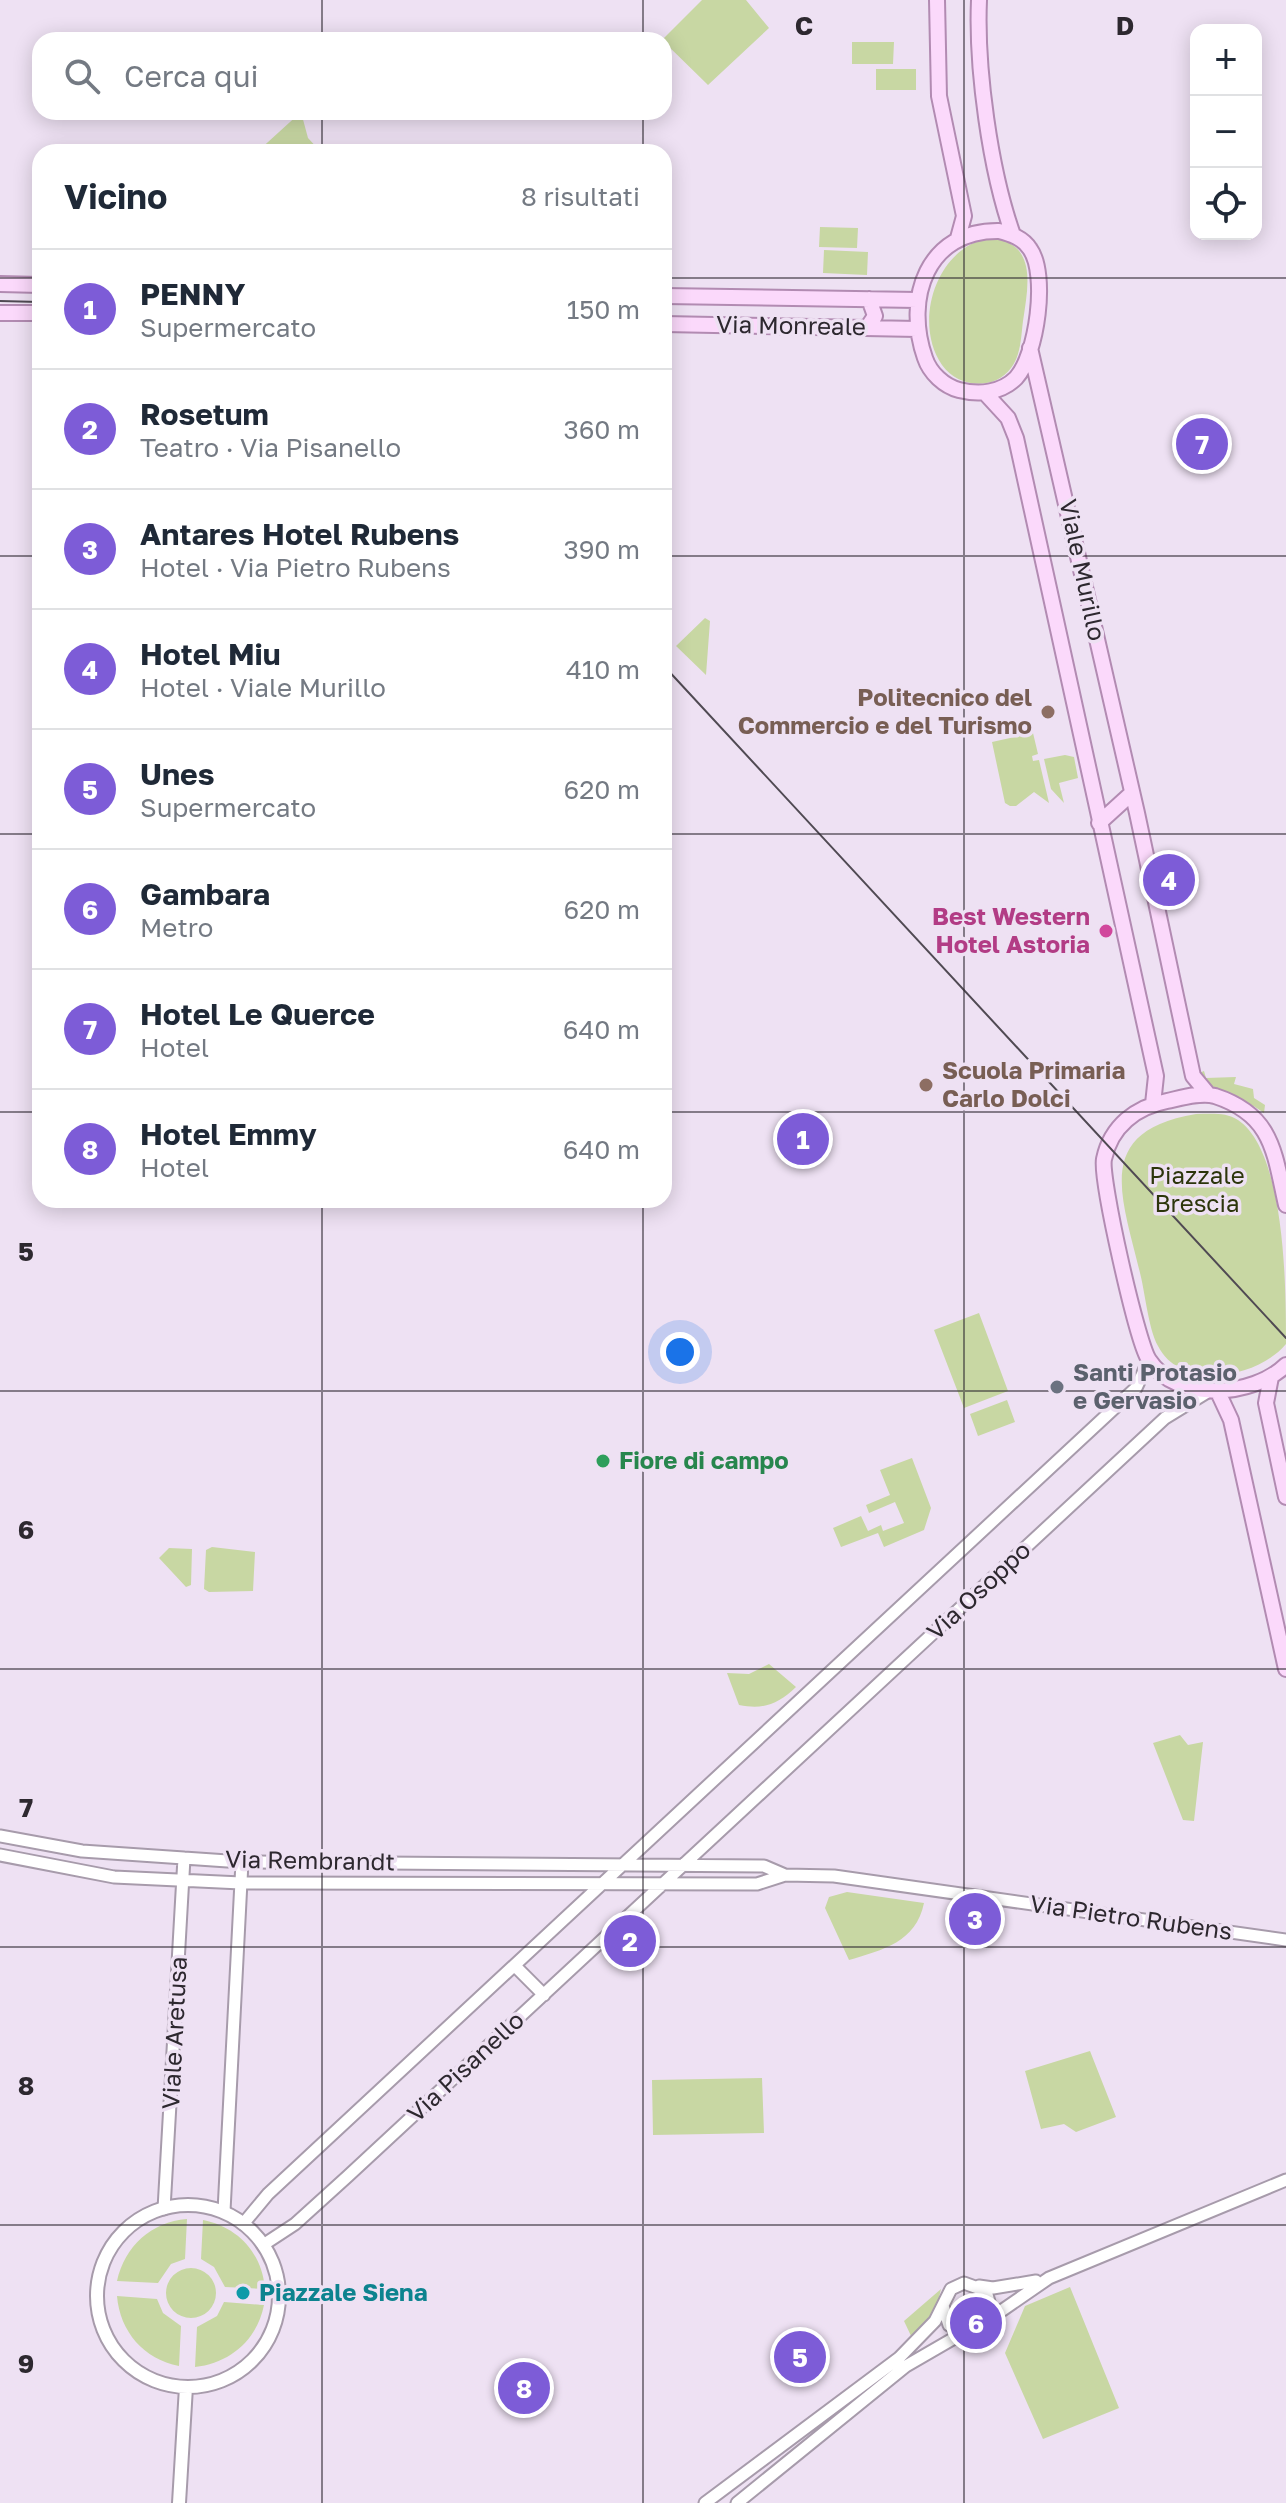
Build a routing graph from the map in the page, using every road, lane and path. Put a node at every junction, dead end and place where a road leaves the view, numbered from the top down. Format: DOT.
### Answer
graph roads {
  1 [pos="937,0"];
  2 [pos="979,0"];
  3 [pos="1013,235"];
  4 [pos="958,238"];
  5 [pos="0,284"];
  6 [pos="32,285"];
  7 [pos="672,296"];
  8 [pos="869,299"];
  9 [pos="917,300"];
  10 [pos="0,313"];
  11 [pos="32,313"];
  12 [pos="672,324"];
  13 [pos="867,328"];
  14 [pos="917,329"];
  15 [pos="1030,348"];
  16 [pos="985,393"];
  17 [pos="1132,793"];
  18 [pos="1099,823"];
  19 [pos="1208,1094"];
  20 [pos="1158,1103"];
  21 [pos="1286,1205"];
  22 [pos="1149,1360"];
  23 [pos="1286,1365"];
  24 [pos="1271,1377"];
  25 [pos="1213,1390"];
  26 [pos="1286,1497"];
  27 [pos="1286,1669"];
  28 [pos="0,1836"];
  29 [pos="0,1855"];
  30 [pos="184,1858"];
  31 [pos="242,1862"];
  32 [pos="623,1865"];
  33 [pos="684,1865"];
  34 [pos="785,1875"];
  35 [pos="182,1880"];
  36 [pos="241,1883"];
  37 [pos="603,1883"];
  38 [pos="665,1883"];
  39 [pos="1286,1940"];
  40 [pos="515,1966"];
  41 [pos="544,1995"];
  42 [pos="1286,2180"];
  43 [pos="164,2209"];
  44 [pos="224,2211"];
  45 [pos="243,2224"];
  46 [pos="263,2245"];
  47 [pos="1049,2278"];
  48 [pos="979,2286"];
  49 [pos="943,2306"];
  50 [pos="990,2318"];
  51 [pos="963,2333"];
  52 [pos="186,2387"];
  53 [pos="179,2503"];
  54 [pos="705,2503"];
  55 [pos="737,2503"];
  1 -- 4 [label="main road"];
  2 -- 3 [label="main road"];
  3 -- 4 [label="main road"];
  3 -- 15 [label="main road"];
  4 -- 9 [label="main road"];
  5 -- 6 [label="main road"];
  7 -- 8 [label="main road, Via Monreale"];
  8 -- 9 [label="main road, Via Monreale"];
  8 -- 13 [label="main road"];
  9 -- 14 [label="main road"];
  10 -- 11 [label="main road"];
  12 -- 13 [label="main road, Via Monreale"];
  13 -- 14 [label="main road, Via Monreale"];
  14 -- 16 [label="main road"];
  15 -- 16 [label="main road"];
  15 -- 17 [label="main road, Viale Murillo"];
  16 -- 18 [label="main road, Viale Murillo"];
  17 -- 18 [label="main road"];
  17 -- 19 [label="main road, Viale Murillo"];
  18 -- 20 [label="main road, Viale Murillo"];
  19 -- 20 [label="main road"];
  19 -- 21 [label="main road"];
  20 -- 22 [label="main road"];
  22 -- 25 [label="main road"];
  22 -- 32 [label="street, Via Osoppo"];
  23 -- 24 [label="main road"];
  24 -- 25 [label="main road"];
  24 -- 26 [label="main road"];
  25 -- 27 [label="main road"];
  25 -- 33 [label="street, Via Osoppo"];
  28 -- 30 [label="street, Via Rembrandt"];
  29 -- 35 [label="street, Via Rembrandt"];
  30 -- 31 [label="street, Via Rembrandt"];
  30 -- 35 [label="street, Viale Aretusa"];
  31 -- 32 [label="street, Via Rembrandt"];
  31 -- 36 [label="street"];
  32 -- 33 [label="street, Via Rembrandt"];
  32 -- 37 [label="street, Via Pisanello"];
  33 -- 34 [label="street, Via Rembrandt"];
  33 -- 38 [label="street, Via Pisanello"];
  34 -- 38 [label="street, Via Rembrandt"];
  34 -- 39 [label="street, Via Pietro Rubens"];
  35 -- 36 [label="street, Via Rembrandt"];
  35 -- 43 [label="street, Viale Aretusa"];
  36 -- 37 [label="street, Via Rembrandt"];
  36 -- 44 [label="street"];
  37 -- 38 [label="street, Via Rembrandt"];
  37 -- 40 [label="street, Via Pisanello"];
  38 -- 41 [label="street, Via Pisanello"];
  40 -- 41 [label="street"];
  40 -- 45 [label="street, Via Pisanello"];
  41 -- 46 [label="street, Via Pisanello"];
  42 -- 47 [label="street"];
  43 -- 44 [label="main road"];
  43 -- 52 [label="main road"];
  44 -- 45 [label="main road"];
  45 -- 46 [label="main road"];
  46 -- 52 [label="main road"];
  47 -- 48 [label="street"];
  47 -- 50 [label="street"];
  48 -- 49 [label="street"];
  48 -- 50 [label="street"];
  49 -- 51 [label="street"];
  49 -- 54 [label="street"];
  50 -- 51 [label="street"];
  51 -- 55 [label="street"];
  52 -- 53 [label="main road"];
}
